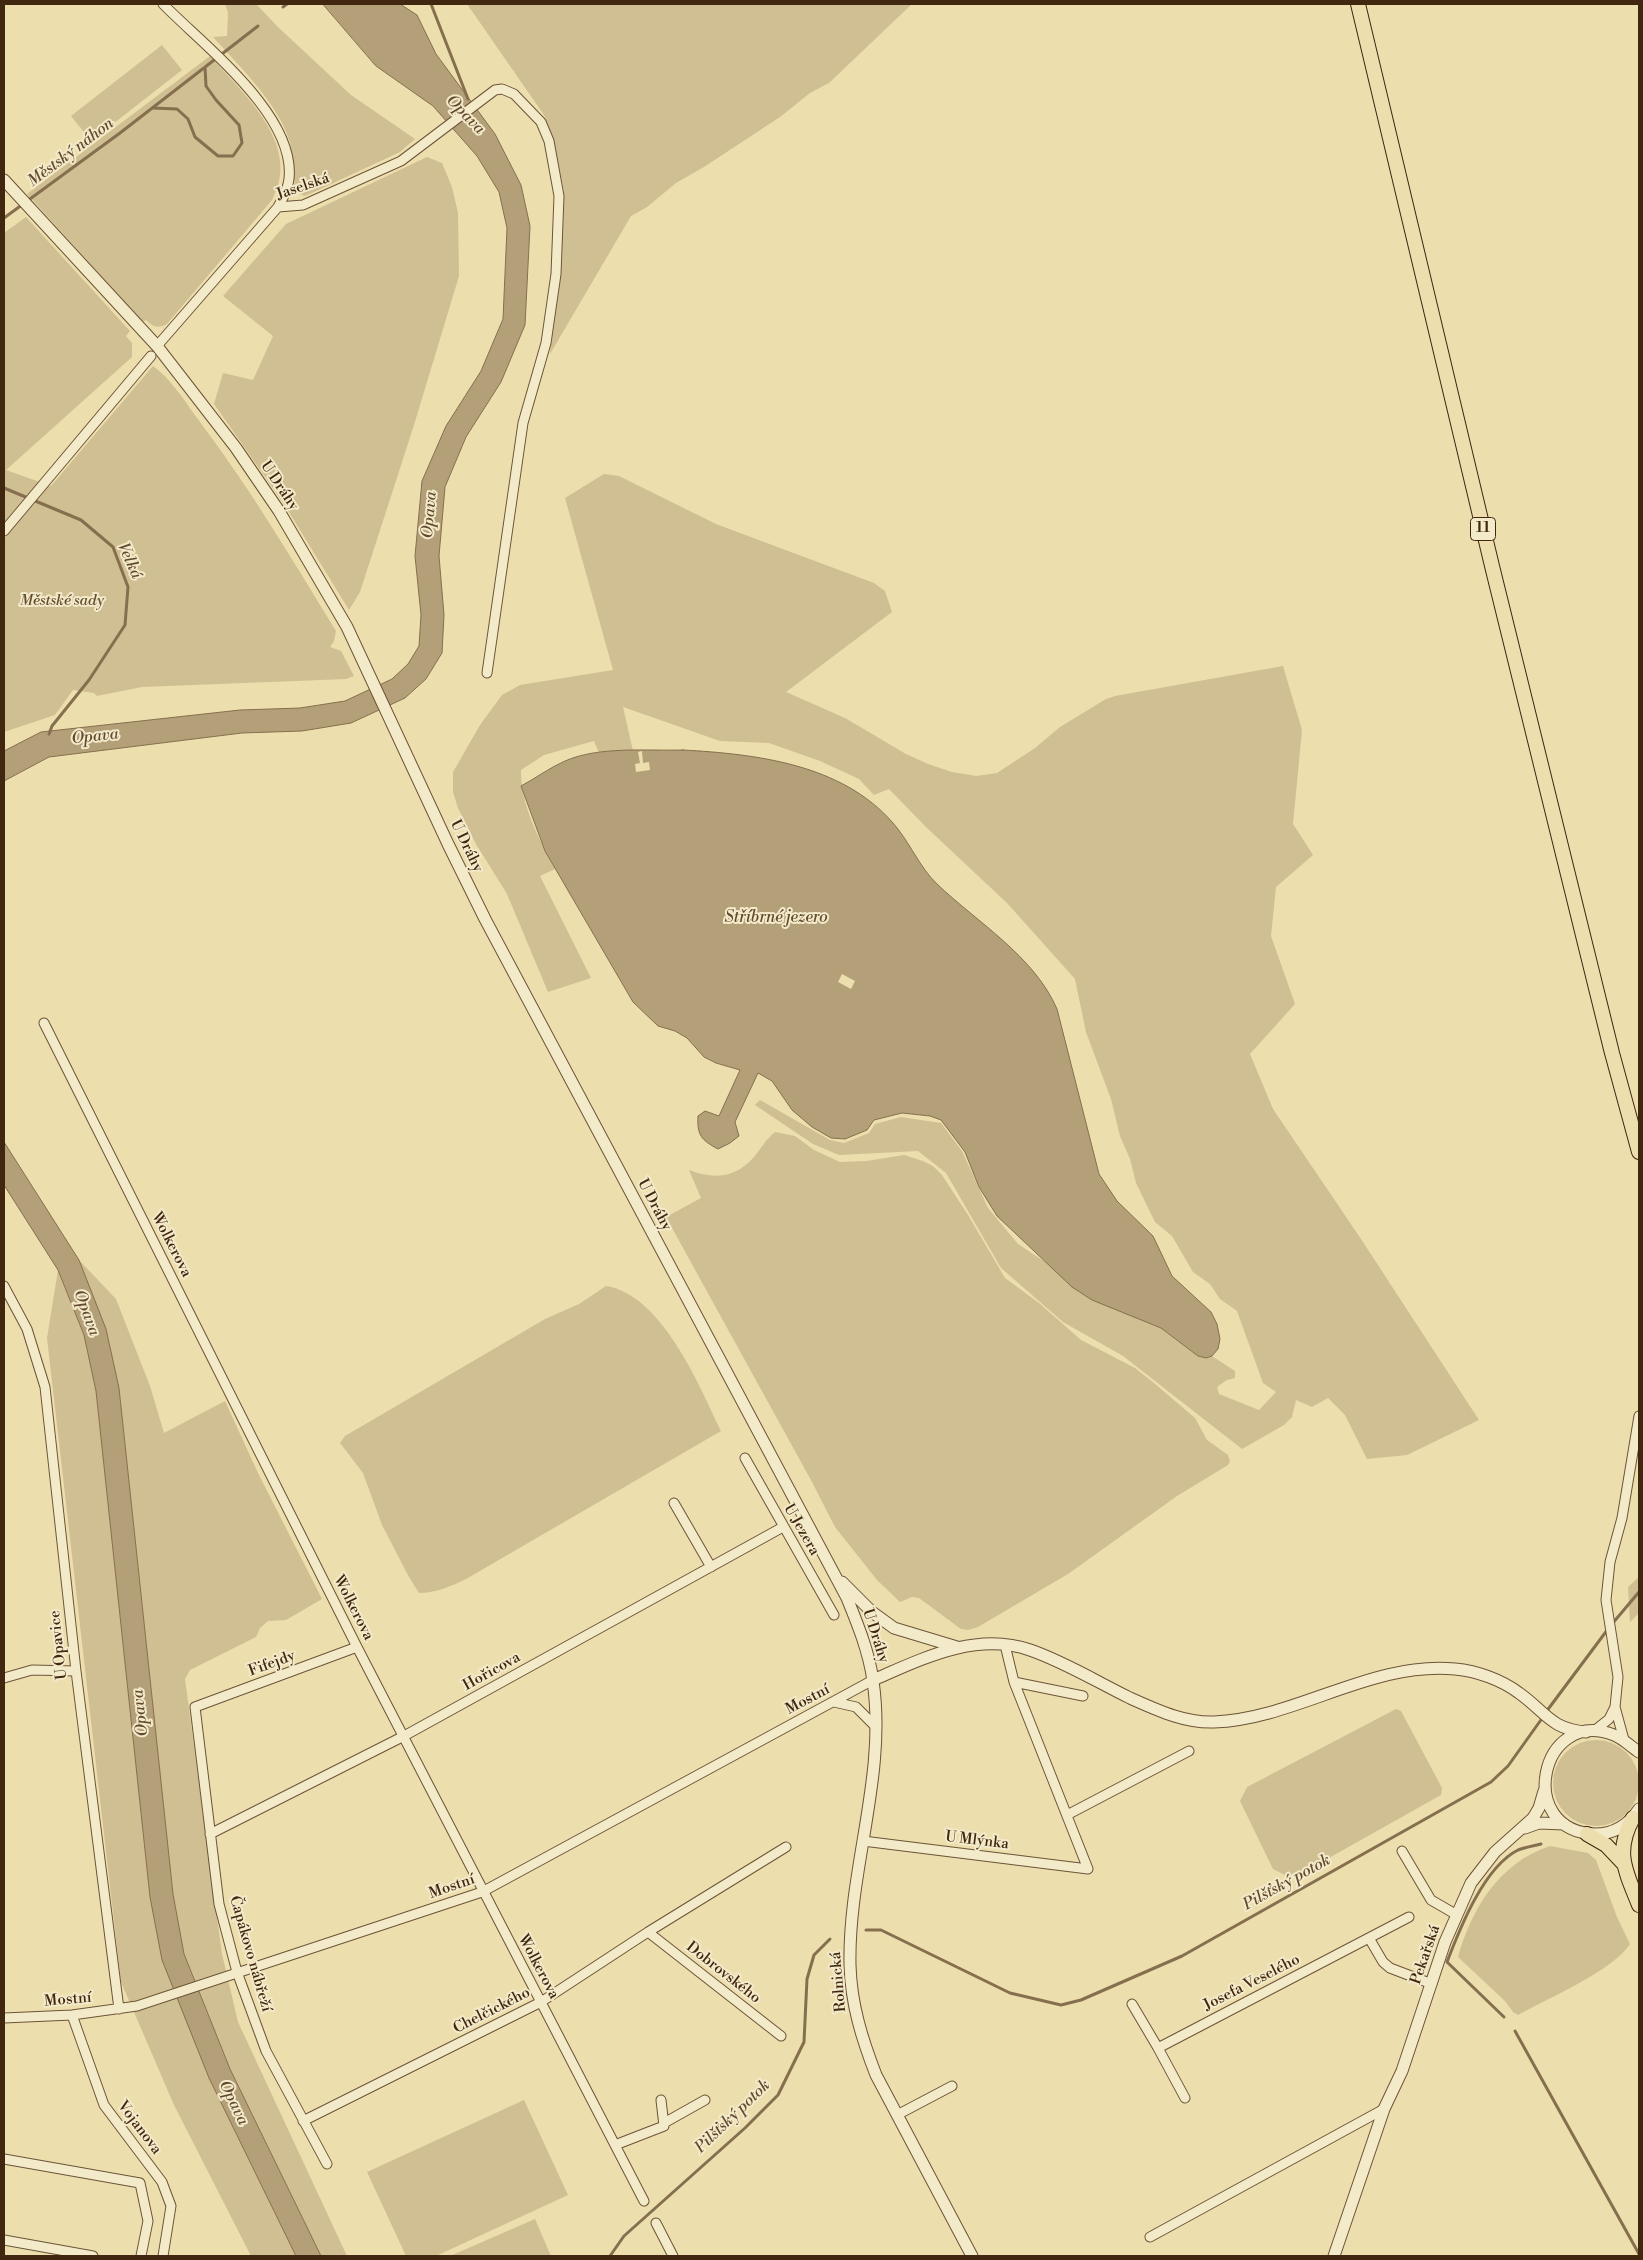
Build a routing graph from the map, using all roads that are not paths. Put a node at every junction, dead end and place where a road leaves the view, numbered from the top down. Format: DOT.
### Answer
graph roads {
  1 [pos="163,4"];
  2 [pos="1358,4"];
  3 [pos="4,180"];
  4 [pos="278,207"];
  5 [pos="154,351"];
  6 [pos="4,531"];
  7 [pos="487,673"];
  8 [pos="44,1023"];
  9 [pos="1612,1053"];
  10 [pos="1639,1113"];
  11 [pos="1639,1152"];
  12 [pos="4,1286"];
  13 [pos="1639,1416"];
  14 [pos="744,1458"];
  15 [pos="674,1503"];
  16 [pos="783,1527"];
  17 [pos="711,1567"];
  18 [pos="834,1574"];
  19 [pos="834,1615"];
  20 [pos="1006,1645"];
  21 [pos="357,1647"];
  22 [pos="956,1647"];
  23 [pos="76,1671"];
  24 [pos="4,1678"];
  25 [pos="873,1680"];
  26 [pos="1014,1682"];
  27 [pos="1083,1696"];
  28 [pos="834,1702"];
  29 [pos="195,1707"];
  30 [pos="1615,1707"];
  31 [pos="1552,1723"];
  32 [pos="876,1727"];
  33 [pos="1590,1732"];
  34 [pos="404,1736"];
  35 [pos="1624,1740"];
  36 [pos="1189,1751"];
  37 [pos="1637,1753"];
  38 [pos="1553,1754"];
  39 [pos="1544,1790"];
  40 [pos="1636,1813"];
  41 [pos="1067,1816"];
  42 [pos="1564,1824"];
  43 [pos="1525,1828"];
  44 [pos="210,1834"];
  45 [pos="1587,1834"];
  46 [pos="863,1841"];
  47 [pos="786,1846"];
  48 [pos="1402,1851"];
  49 [pos="1624,1864"];
  50 [pos="482,1892"];
  51 [pos="1639,1905"];
  52 [pos="1457,1915"];
  53 [pos="1410,1917"];
  54 [pos="648,1932"];
  55 [pos="1369,1938"];
  56 [pos="237,1972"];
  57 [pos="1432,1984"];
  58 [pos="541,2002"];
  59 [pos="1132,2004"];
  60 [pos="119,2009"];
  61 [pos="72,2016"];
  62 [pos="4,2018"];
  63 [pos="781,2036"];
  64 [pos="1158,2048"];
  65 [pos="952,2086"];
  66 [pos="1185,2098"];
  67 [pos="661,2100"];
  68 [pos="705,2100"];
  69 [pos="1384,2109"];
  70 [pos="897,2115"];
  71 [pos="303,2121"];
  72 [pos="664,2123"];
  73 [pos="615,2145"];
  74 [pos="4,2159"];
  75 [pos="326,2164"];
  76 [pos="644,2201"];
  77 [pos="656,2223"];
  78 [pos="1150,2238"];
  79 [pos="4,2240"];
  80 [pos="93,2256"];
  81 [pos="141,2256"];
  82 [pos="163,2256"];
  83 [pos="673,2256"];
  84 [pos="972,2256"];
  85 [pos="1334,2256"];
  1 -- 4 [label="street"];
  2 -- 9 [label="main road, 11"];
  3 -- 5 [label="street, U Dráhy"];
  4 -- 5 [label="street, Jaselská"];
  4 -- 7 [label="street, Jaselská"];
  5 -- 6 [label="street, Jaselská"];
  5 -- 18 [label="street, U Dráhy"];
  8 -- 21 [label="street, Wolkerova"];
  9 -- 10 [label="main road"];
  9 -- 11 [label="main road, 11"];
  12 -- 23 [label="street, U Opavice"];
  13 -- 30 [label="street"];
  14 -- 16 [label="street, U Jezera"];
  15 -- 17 [label="street"];
  16 -- 17 [label="street, Hořicova"];
  16 -- 19 [label="street, U Jezera"];
  17 -- 34 [label="street, Hořicova"];
  18 -- 22 [label="street, U Dráhy"];
  18 -- 25 [label="street, U Dráhy"];
  20 -- 22 [label="street, U Dráhy"];
  20 -- 26 [label="street"];
  20 -- 31 [label="street, U Dráhy"];
  21 -- 29 [label="street, Fifejdy"];
  21 -- 34 [label="street, Wolkerova"];
  22 -- 25 [label="street, U Dráhy"];
  23 -- 24 [label="street"];
  23 -- 60 [label="street, U Opavice"];
  25 -- 28 [label="street, Mostní"];
  25 -- 32 [label="street, Rolnická"];
  26 -- 27 [label="street"];
  26 -- 41 [label="street"];
  28 -- 32 [label="street"];
  28 -- 50 [label="street, Mostní"];
  29 -- 44 [label="street, Čapákovo nábřeží"];
  30 -- 33 [label="street"];
  30 -- 35 [label="street"];
  31 -- 33 [label="street"];
  31 -- 38 [label="street"];
  32 -- 46 [label="street, Rolnická"];
  33 -- 35 [label="street"];
  33 -- 38 [label="street"];
  34 -- 44 [label="street, Hořicova"];
  34 -- 50 [label="street, Wolkerova"];
  35 -- 37 [label="street"];
  36 -- 41 [label="street"];
  38 -- 39 [label="street, Pekařská"];
  39 -- 42 [label="street"];
  39 -- 43 [label="street, Pekařská"];
  40 -- 45 [label="street"];
  40 -- 49 [label="main road"];
  41 -- 46 [label="street, U Mlýnka"];
  42 -- 43 [label="street, Pekařská"];
  42 -- 45 [label="street"];
  43 -- 52 [label="street, Pekařská"];
  44 -- 56 [label="street, Čapákovo nábřeží"];
  45 -- 49 [label="main road"];
  46 -- 70 [label="street, Rolnická"];
  47 -- 54 [label="street, Chelčického"];
  48 -- 52 [label="street"];
  49 -- 51 [label="main road"];
  50 -- 56 [label="street, Mostní"];
  50 -- 58 [label="street, Wolkerova"];
  52 -- 57 [label="street, Pekařská"];
  53 -- 55 [label="street, Josefa Veselého"];
  54 -- 58 [label="street, Chelčického"];
  54 -- 63 [label="street, Dobrovského"];
  55 -- 57 [label="street"];
  55 -- 64 [label="street, Josefa Veselého"];
  56 -- 60 [label="street, Mostní"];
  56 -- 71 [label="street, Čapákovo nábřeží"];
  57 -- 69 [label="street, Pekařská"];
  58 -- 71 [label="street, Chelčického"];
  58 -- 73 [label="street, Wolkerova"];
  59 -- 64 [label="street"];
  60 -- 61 [label="street, Mostní"];
  61 -- 62 [label="street, Mostní"];
  61 -- 82 [label="street, Vojanova"];
  64 -- 66 [label="street"];
  65 -- 70 [label="street"];
  67 -- 72 [label="street"];
  68 -- 72 [label="street"];
  69 -- 78 [label="street"];
  69 -- 85 [label="street, Pekařská"];
  70 -- 84 [label="street, Rolnická"];
  71 -- 75 [label="street, Čapákovo nábřeží"];
  72 -- 73 [label="street"];
  73 -- 76 [label="street, Wolkerova"];
  74 -- 81 [label="street"];
  77 -- 83 [label="street"];
  79 -- 80 [label="street"];
}
